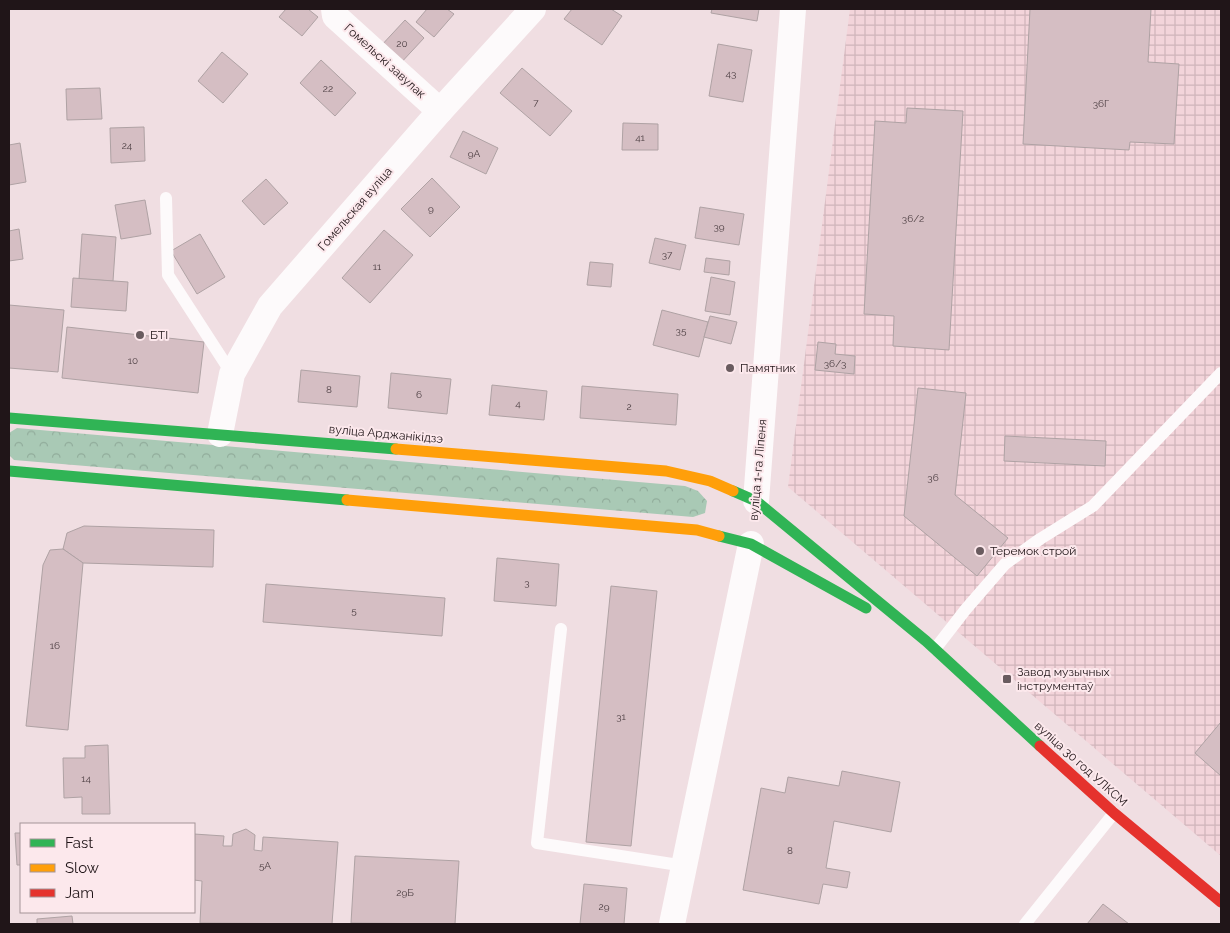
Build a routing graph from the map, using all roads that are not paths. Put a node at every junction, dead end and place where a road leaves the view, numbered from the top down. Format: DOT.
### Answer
graph roads {
  1 [pos="334,9"];
  2 [pos="533,9"];
  3 [pos="793,9"];
  4 [pos="440,111"];
  5 [pos="166,198"];
  6 [pos="1221,373"];
  7 [pos="232,374"];
  8 [pos="9,418"];
  9 [pos="220,434"];
  10 [pos="9,471"];
  11 [pos="755,509"];
  12 [pos="752,540"];
  13 [pos="562,628"];
  14 [pos="930,645"];
  15 [pos="1114,813"];
  16 [pos="684,866"];
  17 [pos="1221,902"];
  18 [pos="672,924"];
  19 [pos="1025,924"];
  1 -- 4 [label="street, Гомельскі завулак"];
  2 -- 4 [label="street, Гомельская вуліца"];
  3 -- 11 [label="street, вуліца 1-га Ліпеня"];
  4 -- 7 [label="street, Гомельская вуліца"];
  5 -- 7 [label="lane"];
  6 -- 14 [label="lane"];
  7 -- 9 [label="street, Гомельская вуліца"];
  8 -- 9 [label="main road, вуліца Арджанікідзэ"];
  9 -- 11 [label="main road, вуліца Арджанікідзэ"];
  10 -- 12 [label="main road"];
  11 -- 14 [label="main road, вуліца 30 год УЛКСМ"];
  12 -- 14 [label="main road, вуліца 30 год УЛКСМ"];
  12 -- 16 [label="street"];
  13 -- 16 [label="lane"];
  14 -- 15 [label="main road, вуліца 30 год УЛКСМ"];
  15 -- 17 [label="main road, вуліца 30 год УЛКСМ"];
  15 -- 19 [label="lane"];
  16 -- 18 [label="street"];
}
